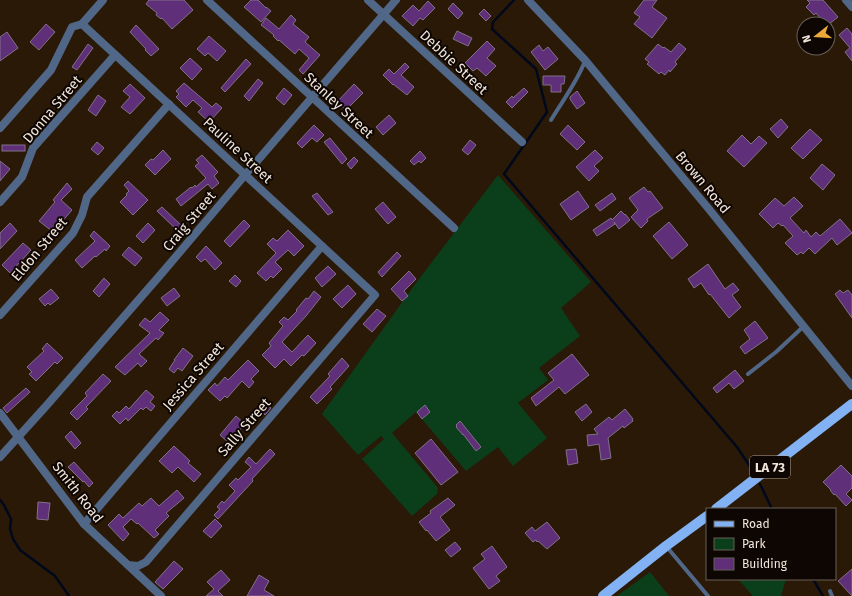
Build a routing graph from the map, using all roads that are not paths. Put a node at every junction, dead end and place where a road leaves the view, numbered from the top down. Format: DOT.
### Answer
graph roads {
  1 [pos="103,0"];
  2 [pos="207,0"];
  3 [pos="368,0"];
  4 [pos="396,0"];
  5 [pos="528,0"];
  6 [pos="846,0"];
  7 [pos="852,7"];
  8 [pos="384,15"];
  9 [pos="82,24"];
  10 [pos="115,55"];
  11 [pos="585,60"];
  12 [pos="312,97"];
  13 [pos="169,104"];
  14 [pos="551,120"];
  15 [pos="0,128"];
  16 [pos="522,142"];
  17 [pos="245,175"];
  18 [pos="0,202"];
  19 [pos="454,228"];
  20 [pos="322,246"];
  21 [pos="375,295"];
  22 [pos="0,315"];
  23 [pos="804,326"];
  24 [pos="748,374"];
  25 [pos="852,386"];
  26 [pos="852,404"];
  27 [pos="0,413"];
  28 [pos="18,436"];
  29 [pos="0,457"];
  30 [pos="717,508"];
  31 [pos="706,517"];
  32 [pos="84,524"];
  33 [pos="666,546"];
  34 [pos="128,565"];
  35 [pos="830,591"];
  36 [pos="161,596"];
  37 [pos="603,596"];
  38 [pos="708,596"];
  39 [pos="832,596"];
  1 -- 9 [label="street"];
  2 -- 12 [label="street, Stanley Street"];
  3 -- 8 [label="street, Debbie Street"];
  4 -- 8 [label="street, Craig Street"];
  5 -- 11 [label="street, Brown Road"];
  6 -- 7 [label="street"];
  8 -- 12 [label="street, Craig Street"];
  8 -- 16 [label="street, Debbie Street"];
  9 -- 10 [label="street, Pauline Street"];
  9 -- 15 [label="street"];
  10 -- 13 [label="street, Pauline Street"];
  10 -- 18 [label="street, Donna Street"];
  11 -- 14 [label="lane"];
  11 -- 23 [label="street, Brown Road"];
  12 -- 17 [label="street, Craig Street"];
  12 -- 19 [label="street, Stanley Street"];
  13 -- 17 [label="street, Pauline Street"];
  13 -- 22 [label="street, Eldon Street"];
  17 -- 20 [label="street, Pauline Street"];
  17 -- 28 [label="street, Craig Street"];
  20 -- 21 [label="street, Pauline Street"];
  20 -- 32 [label="street, Jessica Street"];
  21 -- 34 [label="street, Sally Street"];
  23 -- 24 [label="lane"];
  23 -- 25 [label="street, Brown Road"];
  26 -- 30 [label="main road, LA 73"];
  27 -- 28 [label="street, Smith Road"];
  28 -- 29 [label="street, Craig Street"];
  28 -- 32 [label="street, Smith Road"];
  31 -- 33 [label="main road"];
  32 -- 34 [label="street, Smith Road"];
  33 -- 37 [label="main road"];
  33 -- 38 [label="lane"];
  34 -- 36 [label="street, Smith Road"];
  35 -- 39 [label="lane"];
}
